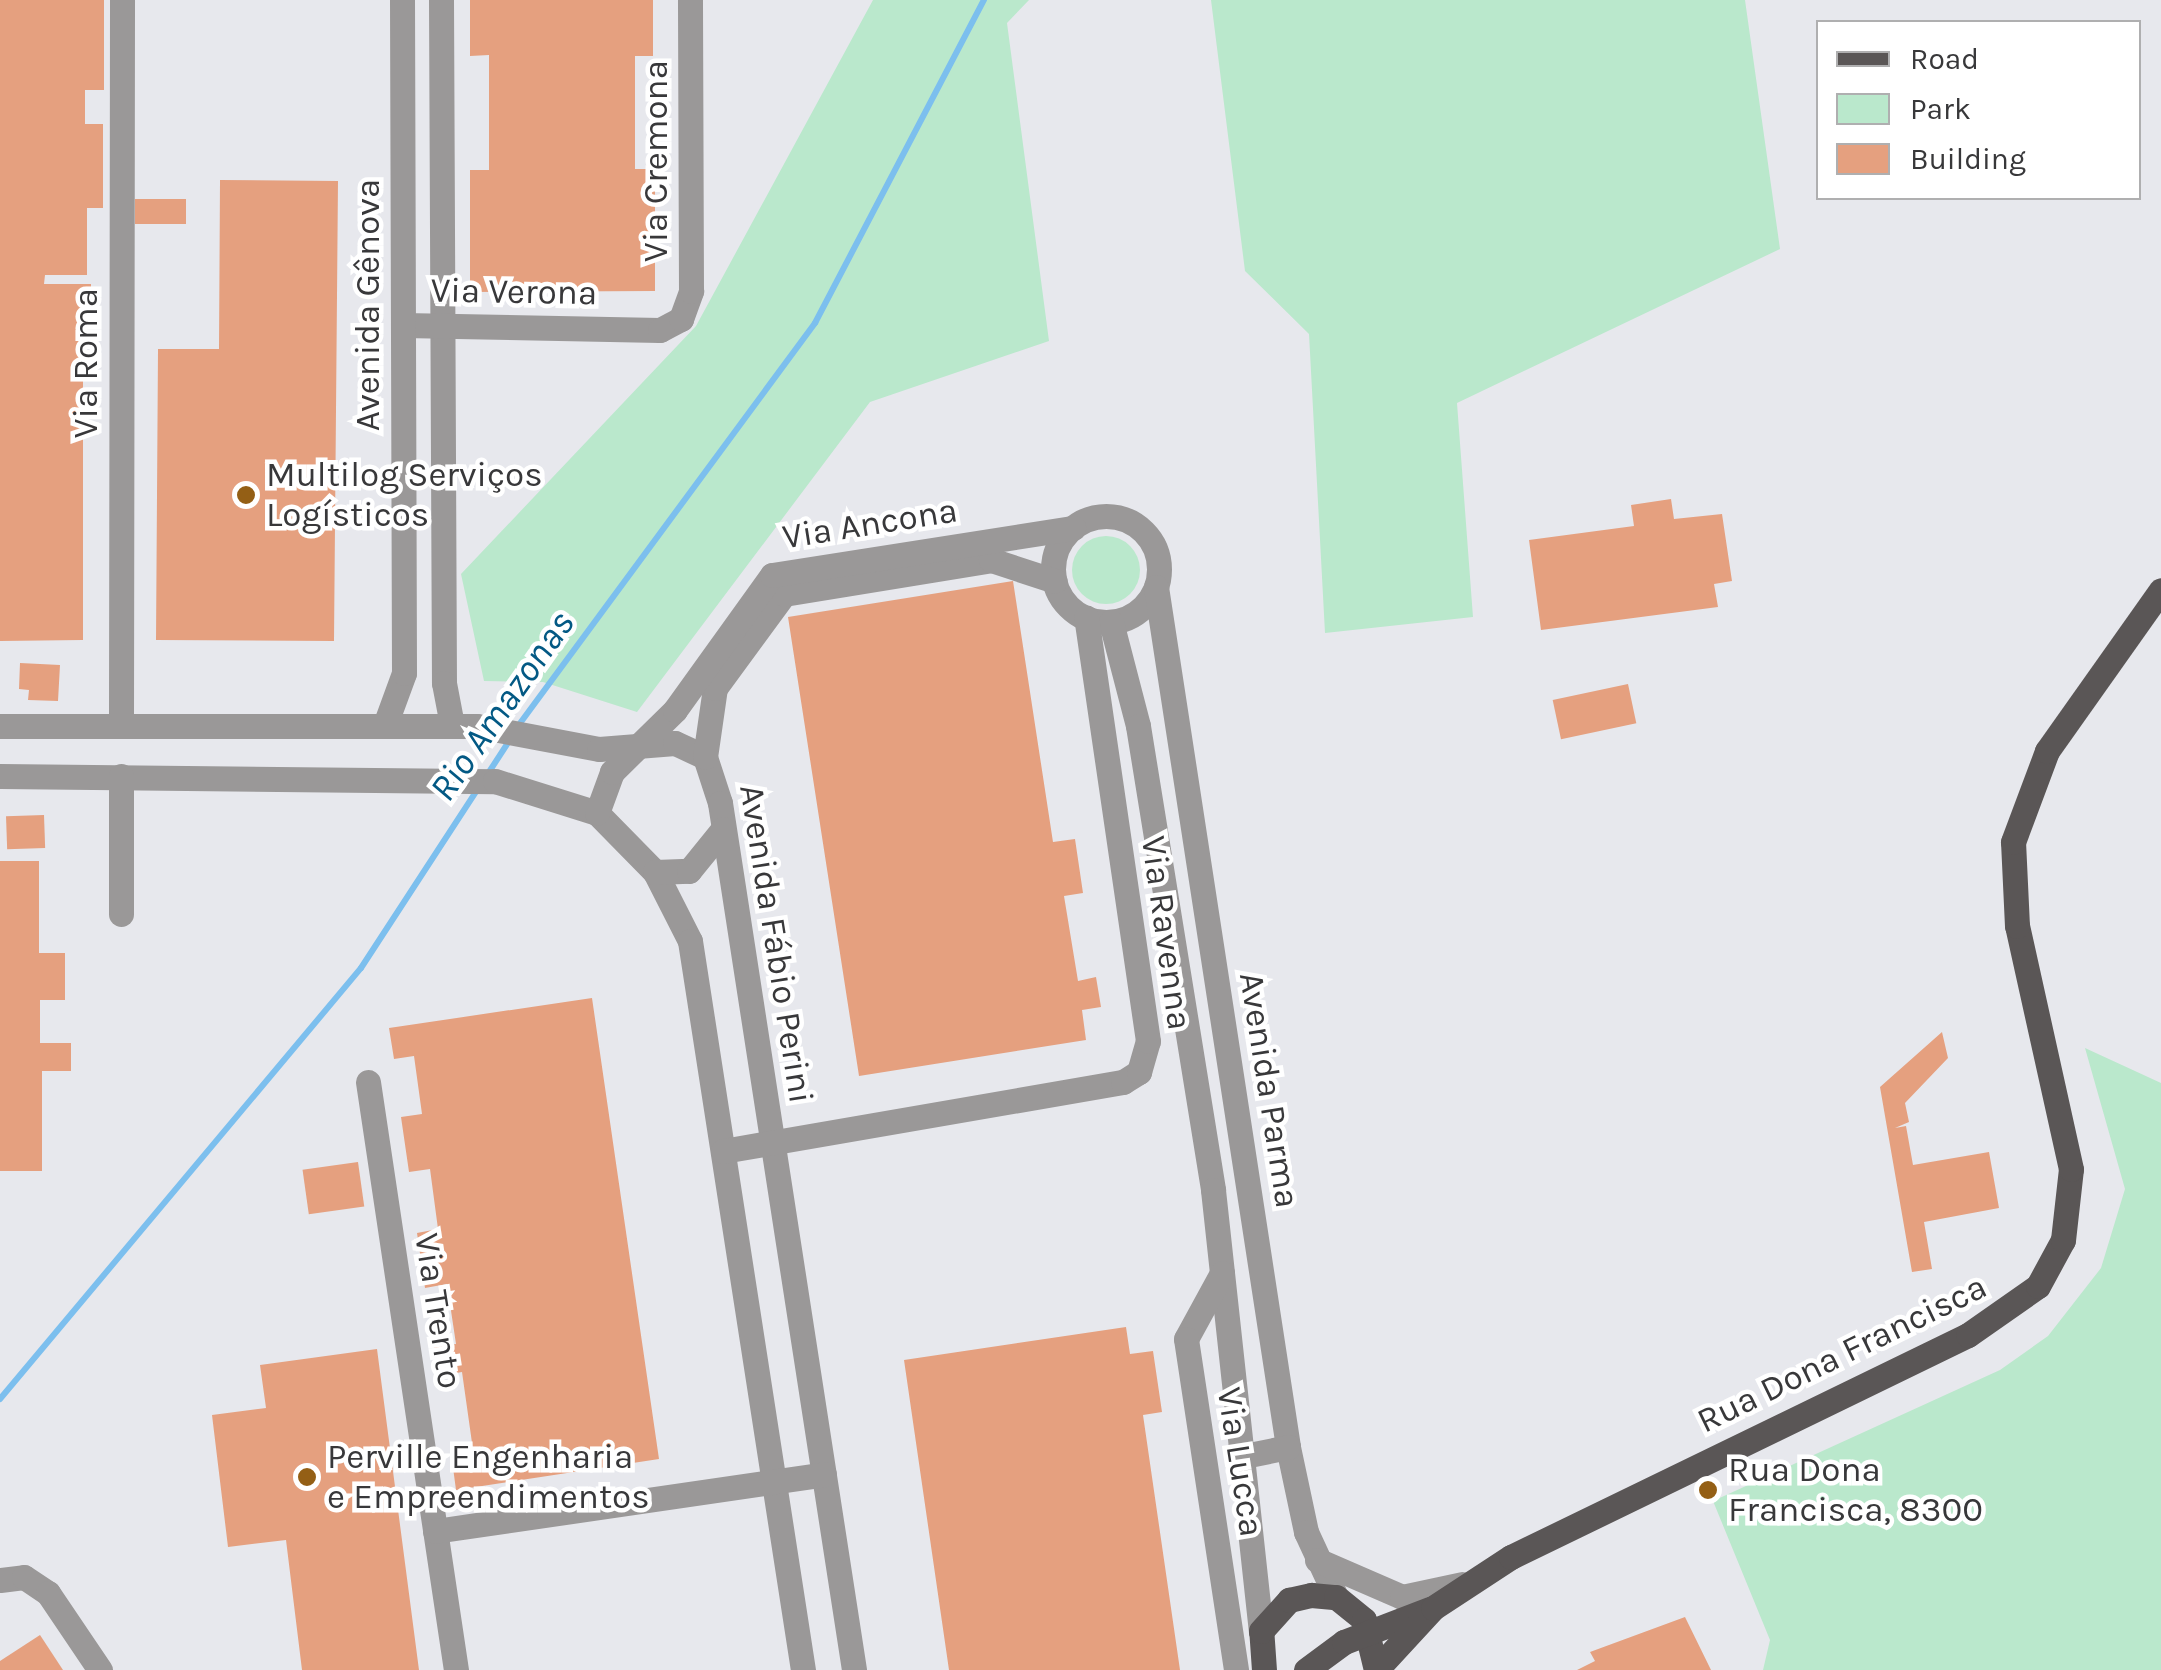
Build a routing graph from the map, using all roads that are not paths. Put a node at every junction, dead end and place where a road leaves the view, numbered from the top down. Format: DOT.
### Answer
graph roads {
  1 [pos="122,0"];
  2 [pos="402,0"];
  3 [pos="441,0"];
  4 [pos="690,0"];
  5 [pos="681,319"];
  6 [pos="403,325"];
  7 [pos="443,326"];
  8 [pos="1073,528"];
  9 [pos="1055,580"];
  10 [pos="1156,587"];
  11 [pos="2161,590"];
  12 [pos="1098,620"];
  13 [pos="121,725"];
  14 [pos="385,725"];
  15 [pos="452,725"];
  16 [pos="0,726"];
  17 [pos="641,746"];
  18 [pos="705,757"];
  19 [pos="0,776"];
  20 [pos="121,776"];
  21 [pos="598,813"];
  22 [pos="724,829"];
  23 [pos="655,872"];
  24 [pos="120,914"];
  25 [pos="368,1082"];
  26 [pos="772,1142"];
  27 [pos="723,1150"];
  28 [pos="1259,1254"];
  29 [pos="1222,1272"];
  30 [pos="1288,1447"];
  31 [pos="1239,1457"];
  32 [pos="824,1474"];
  33 [pos="774,1482"];
  34 [pos="436,1531"];
  35 [pos="1317,1560"];
  36 [pos="12,1579"];
  37 [pos="1471,1581"];
  38 [pos="1336,1597"];
  39 [pos="1433,1608"];
  40 [pos="1261,1631"];
  41 [pos="1369,1631"];
  42 [pos="100,1670"];
  43 [pos="456,1670"];
  44 [pos="803,1670"];
  45 [pos="854,1670"];
  46 [pos="1236,1670"];
  47 [pos="1264,1670"];
  48 [pos="1306,1670"];
  49 [pos="1376,1670"];
  1 -- 13 [label="street, Via Roma"];
  2 -- 6 [label="street, Avenida Gênova"];
  3 -- 7 [label="street"];
  4 -- 5 [label="street, Via Cremona"];
  5 -- 7 [label="street, Via Verona"];
  6 -- 7 [label="street, Via Verona"];
  6 -- 14 [label="street, Avenida Gênova"];
  7 -- 15 [label="street"];
  8 -- 9 [label="street"];
  8 -- 10 [label="street"];
  8 -- 17 [label="street, Via Ancona"];
  9 -- 12 [label="street"];
  9 -- 18 [label="street, Via Ancona"];
  10 -- 12 [label="street"];
  10 -- 28 [label="street, Avenida Parma"];
  11 -- 37 [label="main road, Rua Dona Francisca"];
  12 -- 26 [label="street, Via Ravenna"];
  12 -- 29 [label="street, Avenida Parma"];
  13 -- 14 [label="street, Avenida Fábio Perini"];
  13 -- 16 [label="street, Avenida Fábio Perini"];
  14 -- 15 [label="street, Avenida Fábio Perini"];
  15 -- 17 [label="street, Avenida Fábio Perini"];
  17 -- 18 [label="street, Avenida Fábio Perini"];
  17 -- 21 [label="street"];
  18 -- 22 [label="street, Avenida Fábio Perini"];
  19 -- 20 [label="street"];
  20 -- 21 [label="street"];
  20 -- 24 [label="street"];
  21 -- 23 [label="street"];
  22 -- 23 [label="street"];
  22 -- 26 [label="street, Avenida Fábio Perini"];
  23 -- 27 [label="street"];
  25 -- 34 [label="street, Via Trento"];
  26 -- 27 [label="street, Via Ravenna"];
  26 -- 32 [label="street, Avenida Fábio Perini"];
  27 -- 33 [label="street"];
  28 -- 29 [label="street"];
  28 -- 30 [label="street, Avenida Parma"];
  29 -- 31 [label="street, Avenida Parma"];
  29 -- 46 [label="street, Via Lucca"];
  30 -- 31 [label="street"];
  30 -- 35 [label="street, Avenida Parma"];
  31 -- 40 [label="street, Avenida Parma"];
  32 -- 33 [label="street"];
  32 -- 45 [label="street, Avenida Fábio Perini"];
  33 -- 34 [label="street"];
  33 -- 44 [label="street"];
  34 -- 43 [label="street, Via Trento"];
  35 -- 37 [label="street"];
  35 -- 38 [label="street, Avenida Parma"];
  36 -- 42 [label="street"];
  37 -- 39 [label="main road, Rua Dona Francisca"];
  38 -- 40 [label="main road"];
  38 -- 41 [label="main road"];
  39 -- 41 [label="main road, Rua Dona Francisca"];
  39 -- 49 [label="main road, Rua Dona Francisca"];
  40 -- 47 [label="main road"];
  41 -- 48 [label="main road, Rua Dona Francisca"];
  41 -- 49 [label="main road"];
}
